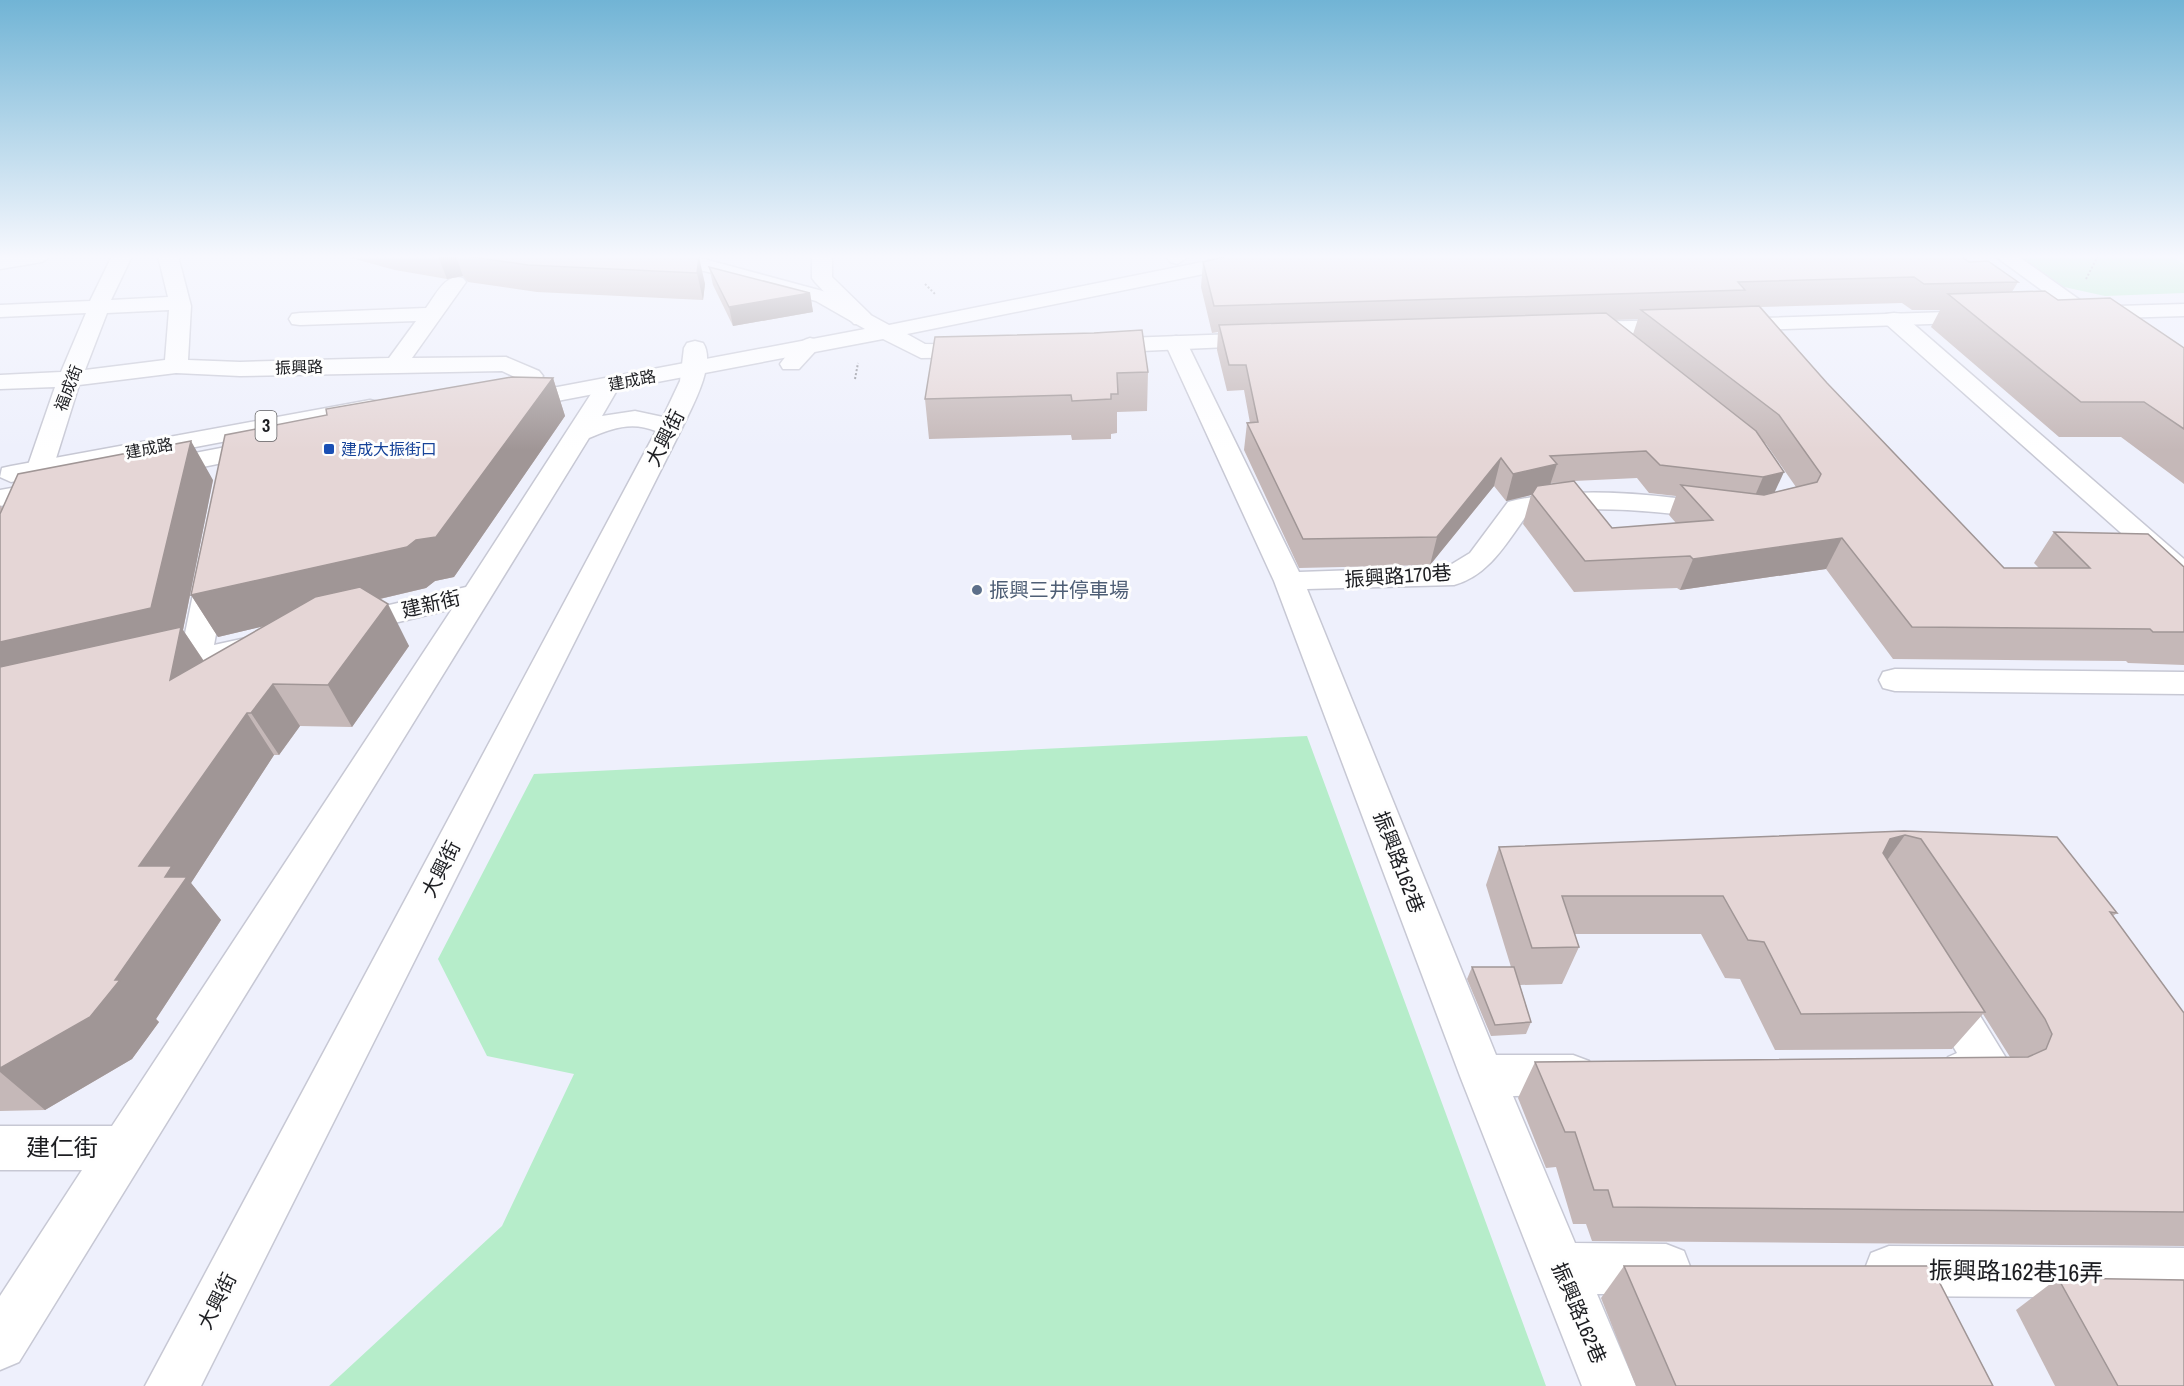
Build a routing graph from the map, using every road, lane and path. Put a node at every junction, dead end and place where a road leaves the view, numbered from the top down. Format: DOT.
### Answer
graph roads {
  1 [pos="93,321"];
  2 [pos="178,321"];
  3 [pos="429,321"];
  4 [pos="855,321"];
  5 [pos="865,321"];
  6 [pos="937,321"];
  7 [pos="997,321"];
  8 [pos="1872,321"];
  9 [pos="1895,321"];
  10 [pos="2099,321"];
  11 [pos="1605,329"];
  12 [pos="1557,330"];
  13 [pos="885,332"];
  14 [pos="1283,339"];
  15 [pos="2126,340"];
  16 [pos="1176,343"];
  17 [pos="810,345"];
  18 [pos="1073,347"];
  19 [pos="1630,350"];
  20 [pos="695,359"];
  21 [pos="858,362"];
  22 [pos="396,364"];
  23 [pos="791,364"];
  24 [pos="176,366"];
  25 [pos="531,376"];
  26 [pos="69,379"];
  27 [pos="855,379"];
  28 [pos="0,382"];
  29 [pos="608,385"];
  30 [pos="473,387"];
  31 [pos="491,406"];
  32 [pos="670,428"];
  33 [pos="580,433"];
  34 [pos="0,476"];
  35 [pos="40,480"];
  36 [pos="0,498"];
  37 [pos="1740,514"];
  38 [pos="217,545"];
  39 [pos="0,574"];
  40 [pos="2184,574"];
  41 [pos="1289,581"];
  42 [pos="477,594"];
  43 [pos="325,629"];
  44 [pos="278,640"];
  45 [pos="196,659"];
  46 [pos="127,676"];
  47 [pos="1895,680"];
  48 [pos="2184,682"];
  49 [pos="1923,960"];
  50 [pos="1921,1071"];
  51 [pos="1613,1074"];
  52 [pos="1482,1076"];
  53 [pos="0,1148"];
  54 [pos="124,1148"];
  55 [pos="1560,1268"];
  56 [pos="1713,1269"];
  57 [pos="1843,1270"];
  58 [pos="2184,1273"];
  59 [pos="0,1343"];
  60 [pos="172,1386"];
  61 [pos="1609,1386"];
  1 -- 26 [label="main road, 福成街"];
  2 -- 24 [label="main road"];
  3 -- 22 [label="main road"];
  4 -- 20 [label="main road, 建成路"];
  5 -- 13 [label="main road"];
  6 -- 13 [label="main road, 建成路"];
  7 -- 13 [label="main road"];
  8 -- 11 [label="main road"];
  9 -- 40 [label="main road"];
  10 -- 15 [label="main road"];
  11 -- 12 [label="main road"];
  11 -- 19 [label="main road"];
  13 -- 17 [label="main road, 建成路"];
  14 -- 16 [label="main road"];
  16 -- 18 [label="main road"];
  16 -- 41 [label="main road, 振興路162巷"];
  17 -- 20 [label="main road, 建成路"];
  17 -- 23 [label="main road"];
  20 -- 25 [label="main road, 建成路"];
  20 -- 29 [label="main road, 建成路"];
  20 -- 32 [label="main road, 大興街"];
  21 -- 27 [label="path"];
  22 -- 24 [label="main road, 振興路"];
  22 -- 25 [label="main road, 振興路"];
  24 -- 26 [label="main road, 振興路"];
  25 -- 30 [label="main road, 建成路"];
  26 -- 28 [label="main road, 振興路"];
  26 -- 35 [label="main road, 福成街"];
  29 -- 31 [label="main road, 建成路"];
  29 -- 33 [label="main road"];
  32 -- 33 [label="main road"];
  32 -- 60 [label="main road, 大興街"];
  33 -- 42 [label="main road"];
  34 -- 35 [label="main road, 建成路 / 3"];
  35 -- 35 [label="main road, 建成路 / 3"];
  35 -- 36 [label="main road, 建成路 / 3"];
  35 -- 39 [label="main road, 福成街"];
  37 -- 41 [label="main road, 振興路170巷"];
  38 -- 45 [label="main road"];
  41 -- 52 [label="main road, 振興路162巷"];
  42 -- 43 [label="main road, 建新街"];
  42 -- 54 [label="main road"];
  44 -- 45 [label="main road"];
  45 -- 46 [label="main road"];
  47 -- 48 [label="main road"];
  49 -- 50 [label="main road"];
  51 -- 52 [label="main road"];
  52 -- 55 [label="main road, 振興路162巷"];
  53 -- 54 [label="main road, 建仁街"];
  54 -- 59 [label="main road"];
  55 -- 56 [label="main road"];
  55 -- 61 [label="main road, 振興路162巷"];
  57 -- 58 [label="main road, 振興路162巷16弄"];
}
